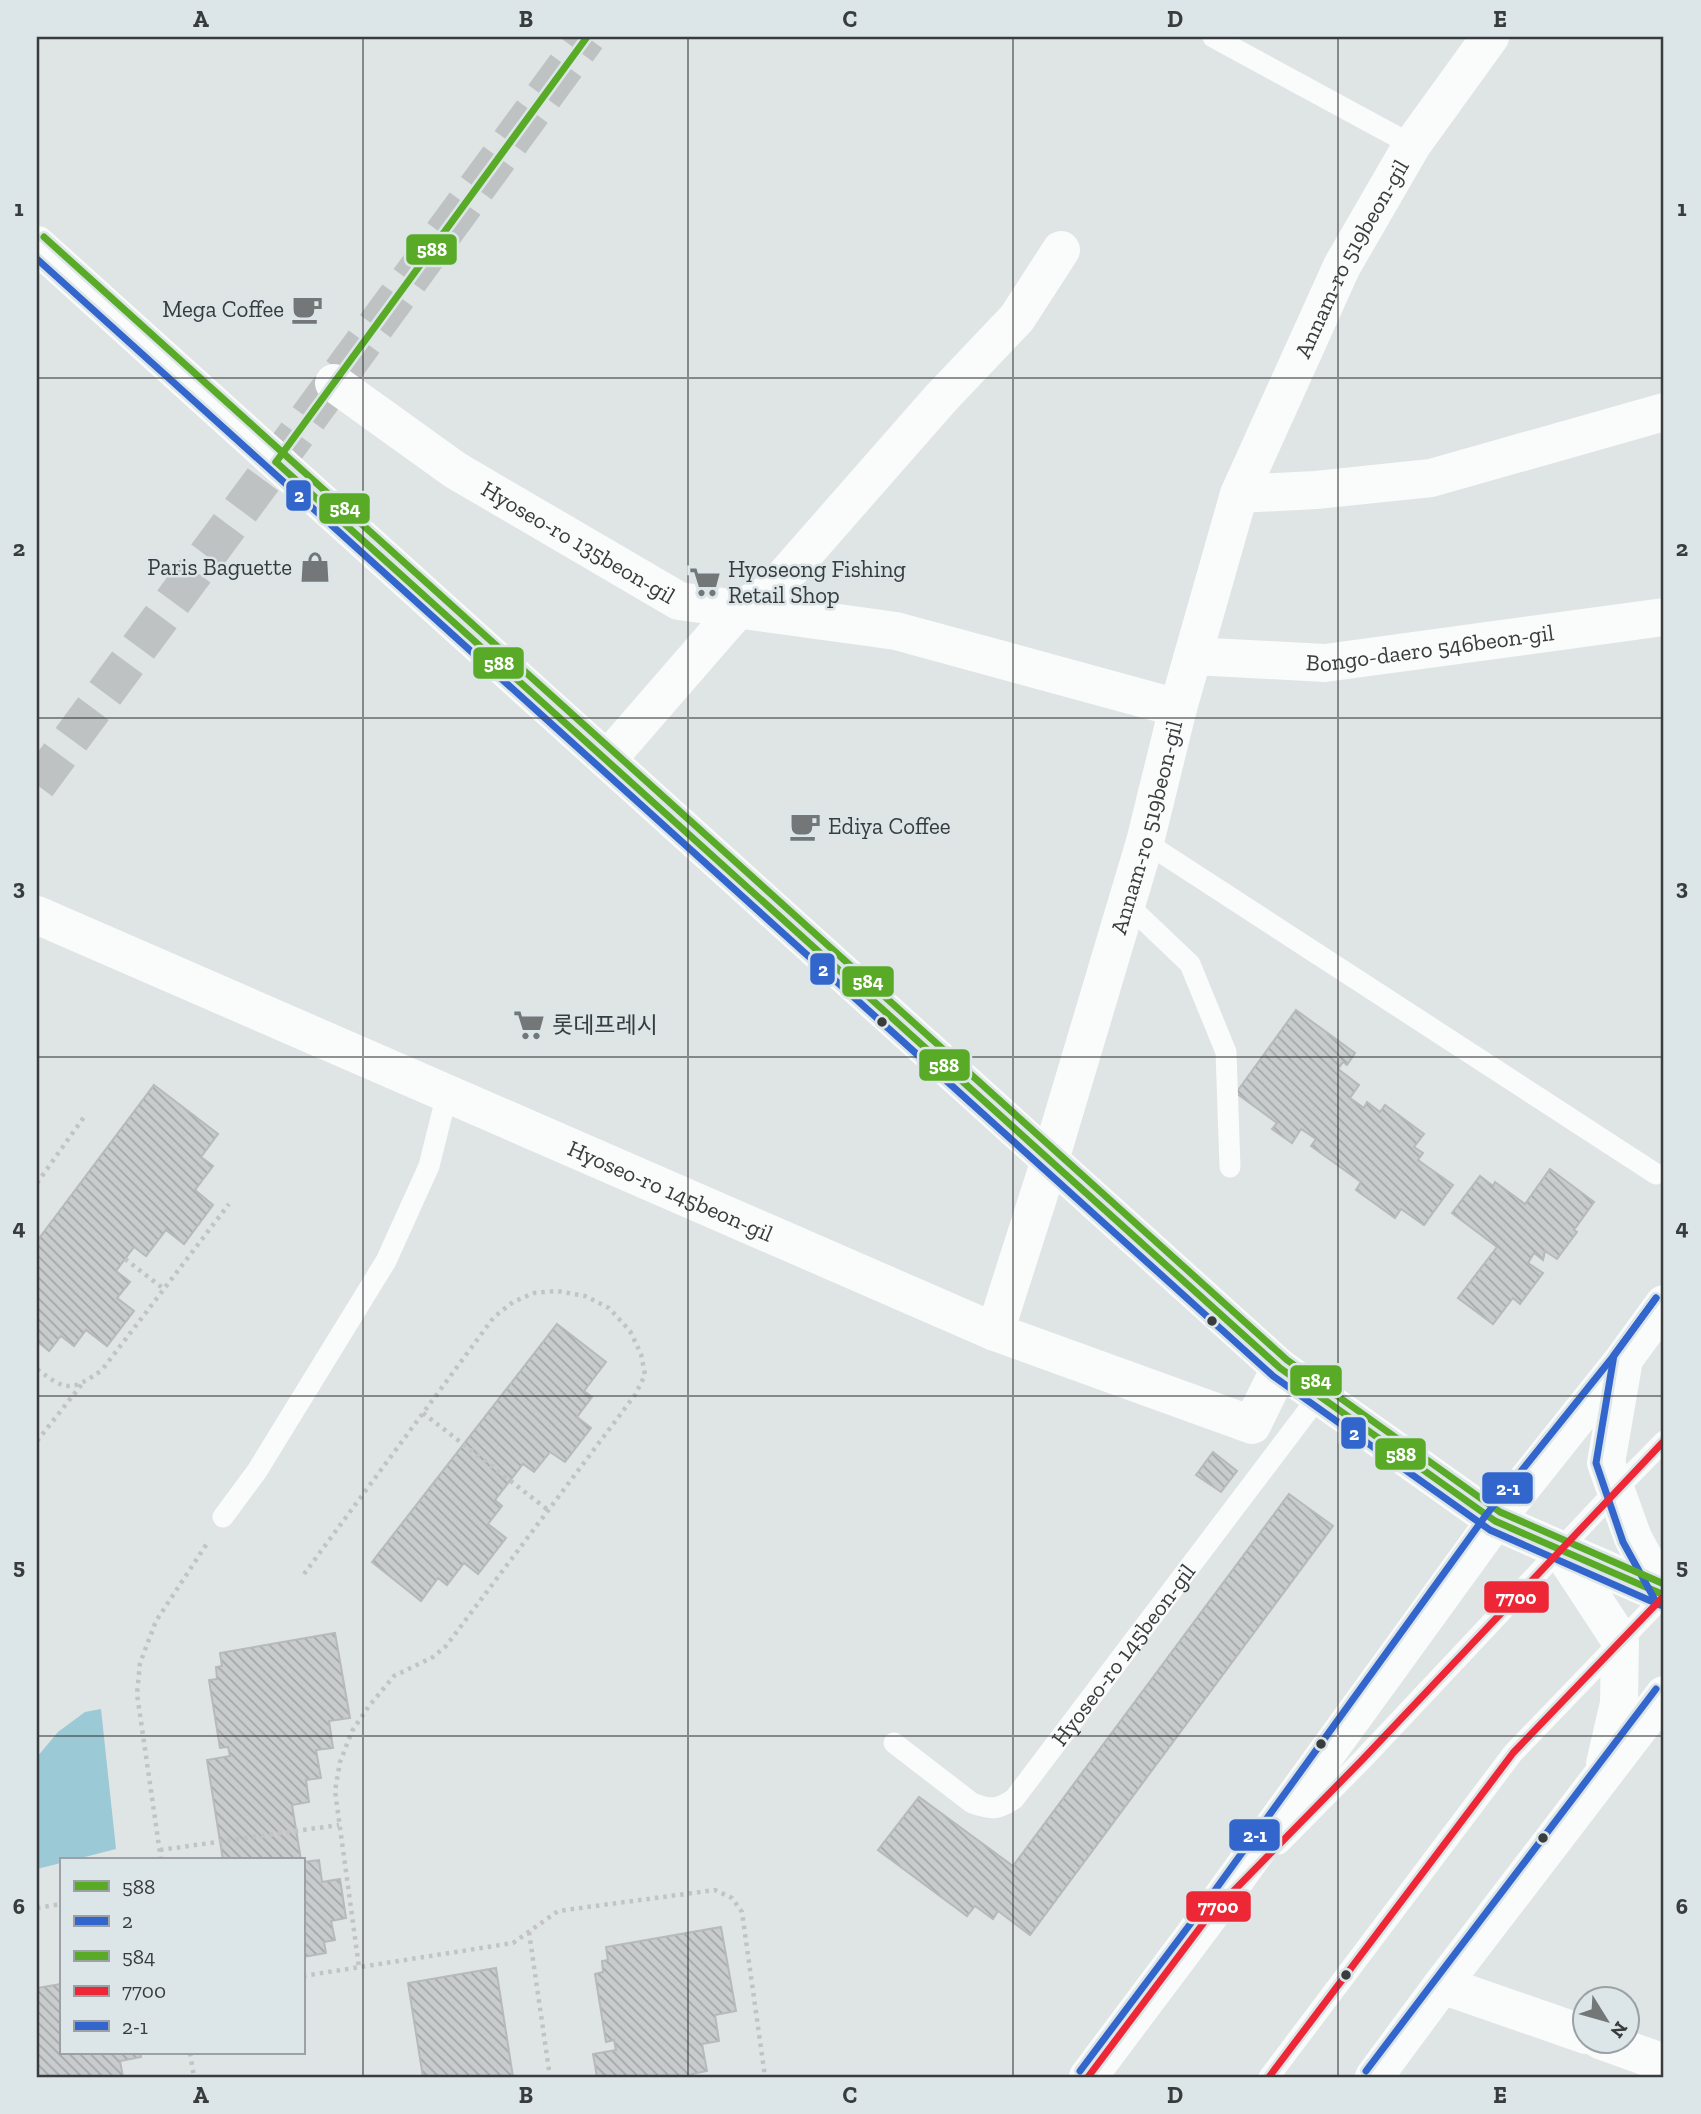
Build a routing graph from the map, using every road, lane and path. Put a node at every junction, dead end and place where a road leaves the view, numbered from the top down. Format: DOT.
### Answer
graph roads {
  1 [pos="1213,37"];
  2 [pos="1490,37"];
  3 [pos="1412,145"];
  4 [pos="37,245"];
  5 [pos="1061,250"];
  6 [pos="334,383"];
  7 [pos="1664,412"];
  8 [pos="1239,494"];
  9 [pos="738,609"];
  10 [pos="1664,617"];
  11 [pos="1193,656"];
  12 [pos="1178,709"];
  13 [pos="607,760"];
  14 [pos="1145,842"];
  15 [pos="1127,904"];
  16 [pos="37,915"];
  17 [pos="447,1094"];
  18 [pos="84,1117"];
  19 [pos="1050,1160"];
  20 [pos="1230,1167"];
  21 [pos="1656,1174"];
  22 [pos="37,1183"];
  23 [pos="229,1204"];
  24 [pos="125,1259"];
  25 [pos="164,1289"];
  26 [pos="1664,1304"];
  27 [pos="995,1332"];
  28 [pos="1624,1359"];
  29 [pos="1280,1368"];
  30 [pos="37,1369"];
  31 [pos="83,1384"];
  32 [pos="1320,1396"];
  33 [pos="423,1413"];
  34 [pos="37,1441"];
  35 [pos="1664,1441"];
  36 [pos="1616,1490"];
  37 [pos="548,1510"];
  38 [pos="223,1517"];
  39 [pos="1495,1521"];
  40 [pos="1561,1550"];
  41 [pos="304,1574"];
  42 [pos="1664,1595"];
  43 [pos="1620,1640"];
  44 [pos="1664,1695"];
  45 [pos="894,1743"];
  46 [pos="1604,1773"];
  47 [pos="340,1825"];
  48 [pos="160,1850"];
  49 [pos="162,1858"];
  50 [pos="60,1904"];
  51 [pos="37,1908"];
  52 [pos="1208,1917"];
  53 [pos="528,1931"];
  54 [pos="359,1967"];
  55 [pos="304,1976"];
  56 [pos="1442,1985"];
  57 [pos="1572,2030"];
  58 [pos="190,2054"];
  59 [pos="1639,2054"];
  60 [pos="1664,2063"];
  61 [pos="194,2077"];
  62 [pos="550,2077"];
  63 [pos="765,2077"];
  64 [pos="1088,2077"];
  65 [pos="1269,2077"];
  66 [pos="1374,2077"];
  1 -- 3 [label="lane"];
  2 -- 3 [label="street, Annam-ro 519beon-gil"];
  3 -- 8 [label="street, Annam-ro 519beon-gil"];
  4 -- 13 [label="street"];
  5 -- 9 [label="street"];
  6 -- 9 [label="street, Hyoseo-ro 135beon-gil"];
  7 -- 8 [label="street"];
  8 -- 11 [label="street, Annam-ro 519beon-gil"];
  9 -- 12 [label="street, Hyoseo-ro 135beon-gil"];
  9 -- 13 [label="street"];
  10 -- 11 [label="street, Bongo-daero 546beon-gil"];
  11 -- 12 [label="street, Annam-ro 519beon-gil"];
  12 -- 14 [label="street, Annam-ro 519beon-gil"];
  13 -- 19 [label="street"];
  14 -- 15 [label="street, Annam-ro 519beon-gil"];
  14 -- 21 [label="lane"];
  15 -- 19 [label="street, Annam-ro 519beon-gil"];
  15 -- 20 [label="lane"];
  16 -- 17 [label="street, Hyoseo-ro 145beon-gil"];
  17 -- 27 [label="street, Hyoseo-ro 145beon-gil"];
  17 -- 38 [label="lane"];
  18 -- 22 [label="path"];
  19 -- 27 [label="street, Annam-ro 519beon-gil"];
  19 -- 29 [label="street"];
  23 -- 25 [label="path"];
  24 -- 25 [label="path"];
  25 -- 31 [label="path"];
  26 -- 28 [label="street"];
  27 -- 29 [label="street, Hyoseo-ro 145beon-gil"];
  28 -- 36 [label="street"];
  28 -- 39 [label="street"];
  29 -- 32 [label="street"];
  30 -- 31 [label="path"];
  31 -- 34 [label="path"];
  32 -- 39 [label="street"];
  32 -- 45 [label="lane, Hyoseo-ro 145beon-gil"];
  33 -- 37 [label="path"];
  33 -- 37 [label="path"];
  33 -- 41 [label="path"];
  35 -- 36 [label="lane"];
  36 -- 40 [label="lane"];
  36 -- 42 [label="street"];
  37 -- 47 [label="path"];
  38 -- 48 [label="path"];
  39 -- 40 [label="street"];
  39 -- 52 [label="street"];
  40 -- 42 [label="street"];
  40 -- 43 [label="street"];
  40 -- 52 [label="lane"];
  42 -- 43 [label="lane"];
  43 -- 46 [label="street"];
  43 -- 65 [label="lane"];
  44 -- 46 [label="street"];
  46 -- 56 [label="street"];
  47 -- 48 [label="path"];
  47 -- 54 [label="path"];
  48 -- 49 [label="path"];
  50 -- 51 [label="path"];
  52 -- 64 [label="street"];
  53 -- 54 [label="path"];
  53 -- 62 [label="path"];
  53 -- 63 [label="path"];
  54 -- 55 [label="path"];
  56 -- 57 [label="street"];
  56 -- 66 [label="street"];
  58 -- 61 [label="path"];
  59 -- 60 [label="street"];
}
